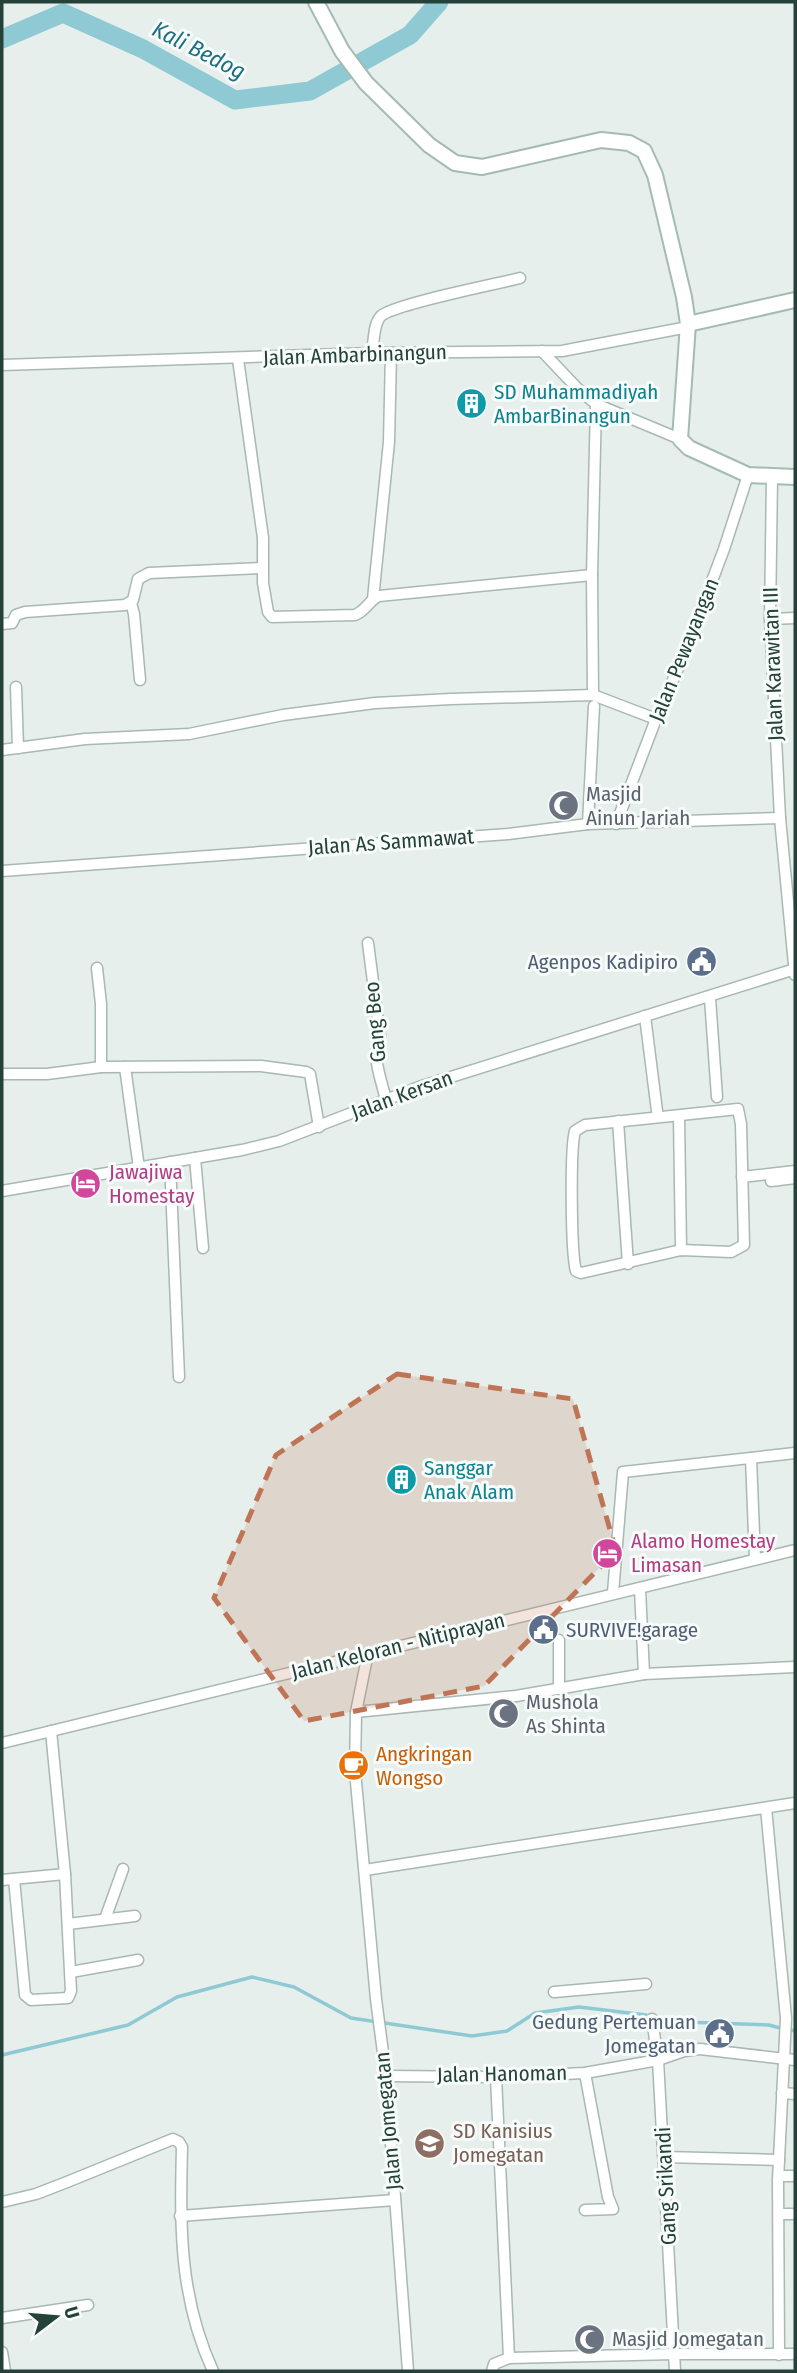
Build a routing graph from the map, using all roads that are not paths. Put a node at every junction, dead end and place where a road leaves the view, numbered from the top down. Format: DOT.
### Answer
graph roads {
  1 [pos="316,2"];
  2 [pos="520,278"];
  3 [pos="795,300"];
  4 [pos="688,325"];
  5 [pos="542,351"];
  6 [pos="372,353"];
  7 [pos="391,354"];
  8 [pos="237,359"];
  9 [pos="2,365"];
  10 [pos="596,404"];
  11 [pos="680,439"];
  12 [pos="748,475"];
  13 [pos="772,477"];
  14 [pos="795,477"];
  15 [pos="262,568"];
  16 [pos="592,575"];
  17 [pos="373,599"];
  18 [pos="131,603"];
  19 [pos="795,618"];
  20 [pos="770,619"];
  21 [pos="2,624"];
  22 [pos="140,680"];
  23 [pos="16,687"];
  24 [pos="594,701"];
  25 [pos="656,719"];
  26 [pos="18,748"];
  27 [pos="2,750"];
  28 [pos="780,818"];
  29 [pos="588,824"];
  30 [pos="616,824"];
  31 [pos="2,871"];
  32 [pos="368,943"];
  33 [pos="795,969"];
  34 [pos="97,970"];
  35 [pos="795,976"];
  36 [pos="709,998"];
  37 [pos="645,1016"];
  38 [pos="101,1067"];
  39 [pos="125,1067"];
  40 [pos="2,1074"];
  41 [pos="717,1097"];
  42 [pos="386,1100"];
  43 [pos="657,1111"];
  44 [pos="679,1117"];
  45 [pos="618,1121"];
  46 [pos="319,1127"];
  47 [pos="195,1158"];
  48 [pos="170,1162"];
  49 [pos="139,1168"];
  50 [pos="795,1171"];
  51 [pos="795,1178"];
  52 [pos="742,1181"];
  53 [pos="2,1191"];
  54 [pos="203,1248"];
  55 [pos="681,1250"];
  56 [pos="628,1264"];
  57 [pos="180,1377"];
  58 [pos="795,1452"];
  59 [pos="751,1458"];
  60 [pos="795,1550"];
  61 [pos="755,1559"];
  62 [pos="640,1589"];
  63 [pos="613,1593"];
  64 [pos="559,1640"];
  65 [pos="368,1653"];
  66 [pos="795,1667"];
  67 [pos="644,1674"];
  68 [pos="559,1689"];
  69 [pos="356,1712"];
  70 [pos="51,1731"];
  71 [pos="2,1743"];
  72 [pos="795,1803"];
  73 [pos="766,1808"];
  74 [pos="123,1868"];
  75 [pos="365,1870"];
  76 [pos="65,1874"];
  77 [pos="14,1880"];
  78 [pos="2,1881"];
  79 [pos="135,1916"];
  80 [pos="105,1919"];
  81 [pos="68,1924"];
  82 [pos="138,1960"];
  83 [pos="71,1972"];
  84 [pos="646,1984"];
  85 [pos="554,1992"];
  86 [pos="652,2020"];
  87 [pos="790,2059"];
  88 [pos="658,2060"];
  89 [pos="585,2073"];
  90 [pos="386,2076"];
  91 [pos="496,2077"];
  92 [pos="782,2093"];
  93 [pos="795,2094"];
  94 [pos="664,2157"];
  95 [pos="779,2160"];
  96 [pos="779,2176"];
  97 [pos="795,2176"];
  98 [pos="395,2200"];
  99 [pos="2,2202"];
  100 [pos="585,2210"];
  101 [pos="779,2214"];
  102 [pos="795,2214"];
  103 [pos="180,2216"];
  104 [pos="88,2305"];
  105 [pos="2,2318"];
  106 [pos="2,2352"];
  107 [pos="675,2354"];
  108 [pos="795,2354"];
  109 [pos="779,2355"];
  110 [pos="509,2358"];
  111 [pos="5,2371"];
  112 [pos="214,2371"];
  113 [pos="408,2371"];
  114 [pos="492,2371"];
  115 [pos="675,2371"];
  1 -- 4 [label="main road"];
  2 -- 6 [label="street"];
  3 -- 4 [label="main road"];
  4 -- 5 [label="street, Jalan Ambarbinangun"];
  4 -- 11 [label="main road"];
  5 -- 7 [label="street, Jalan Ambarbinangun"];
  5 -- 10 [label="street"];
  6 -- 7 [label="street, Jalan Ambarbinangun"];
  6 -- 8 [label="street, Jalan Ambarbinangun"];
  7 -- 17 [label="street"];
  8 -- 9 [label="street, Jalan Ambarbinangun"];
  8 -- 15 [label="street"];
  10 -- 11 [label="street"];
  10 -- 16 [label="street"];
  11 -- 12 [label="main road"];
  12 -- 13 [label="main road"];
  12 -- 25 [label="street, Jalan Pewayangan"];
  13 -- 14 [label="main road"];
  13 -- 20 [label="street, Jalan Karawitan III"];
  15 -- 17 [label="street"];
  15 -- 18 [label="street"];
  16 -- 17 [label="street"];
  16 -- 24 [label="street"];
  18 -- 21 [label="street"];
  18 -- 22 [label="street"];
  19 -- 20 [label="street"];
  20 -- 28 [label="street, Jalan Karawitan III"];
  23 -- 26 [label="street"];
  24 -- 25 [label="street"];
  24 -- 26 [label="street"];
  24 -- 29 [label="street"];
  25 -- 30 [label="street, Jalan Pewayangan"];
  26 -- 27 [label="street"];
  28 -- 30 [label="street, Jalan As Sammawat"];
  28 -- 33 [label="street, Jalan Karawitan III"];
  29 -- 30 [label="street, Jalan As Sammawat"];
  29 -- 31 [label="street, Jalan As Sammawat"];
  32 -- 42 [label="street, Gang Beo"];
  33 -- 35 [label="street, Jalan Karawitan III"];
  33 -- 36 [label="street, Jalan Kersan"];
  34 -- 38 [label="street"];
  36 -- 37 [label="street, Jalan Kersan"];
  36 -- 41 [label="street"];
  37 -- 42 [label="street, Jalan Kersan"];
  37 -- 43 [label="street"];
  38 -- 39 [label="street"];
  38 -- 40 [label="street"];
  39 -- 46 [label="street"];
  39 -- 49 [label="street"];
  42 -- 46 [label="street, Jalan Kersan"];
  44 -- 45 [label="street"];
  44 -- 52 [label="street"];
  44 -- 55 [label="street"];
  45 -- 56 [label="street"];
  45 -- 56 [label="street"];
  46 -- 47 [label="street, Jalan Kersan"];
  47 -- 48 [label="street, Jalan Kersan"];
  47 -- 54 [label="street"];
  48 -- 49 [label="street, Jalan Kersan"];
  48 -- 57 [label="street"];
  49 -- 53 [label="street, Jalan Kersan"];
  50 -- 52 [label="street"];
  51 -- 52 [label="street"];
  52 -- 55 [label="street"];
  55 -- 56 [label="street"];
  58 -- 59 [label="street"];
  59 -- 61 [label="street"];
  59 -- 63 [label="street"];
  60 -- 61 [label="street, Jalan Keloran - Nitiprayan"];
  61 -- 62 [label="street, Jalan Keloran - Nitiprayan"];
  62 -- 63 [label="street, Jalan Keloran - Nitiprayan"];
  62 -- 67 [label="street"];
  63 -- 65 [label="street, Jalan Keloran - Nitiprayan"];
  64 -- 68 [label="street"];
  65 -- 69 [label="street, Jalan Jomegatan"];
  65 -- 70 [label="street, Jalan Keloran - Nitiprayan"];
  66 -- 67 [label="street"];
  67 -- 68 [label="street"];
  68 -- 69 [label="street"];
  69 -- 75 [label="street, Jalan Jomegatan"];
  70 -- 71 [label="street, Jalan Keloran - Nitiprayan"];
  70 -- 76 [label="street"];
  72 -- 73 [label="street"];
  73 -- 75 [label="street"];
  73 -- 87 [label="street"];
  74 -- 80 [label="street"];
  75 -- 90 [label="street, Jalan Jomegatan"];
  76 -- 77 [label="street"];
  76 -- 81 [label="street"];
  77 -- 78 [label="street"];
  77 -- 83 [label="street"];
  79 -- 80 [label="street"];
  80 -- 81 [label="street"];
  81 -- 83 [label="street"];
  82 -- 83 [label="street"];
  84 -- 85 [label="street"];
  86 -- 88 [label="street, Gang Srikandi"];
  87 -- 88 [label="street, Jalan Hanoman"];
  87 -- 92 [label="street"];
  88 -- 89 [label="street, Jalan Hanoman"];
  88 -- 94 [label="street, Gang Srikandi"];
  89 -- 91 [label="street, Jalan Hanoman"];
  89 -- 100 [label="street"];
  90 -- 91 [label="street, Jalan Hanoman"];
  90 -- 98 [label="street, Jalan Jomegatan"];
  91 -- 110 [label="street"];
  92 -- 93 [label="street"];
  92 -- 95 [label="street"];
  94 -- 95 [label="street"];
  94 -- 107 [label="street, Gang Srikandi"];
  95 -- 96 [label="street"];
  96 -- 97 [label="street"];
  96 -- 101 [label="street"];
  98 -- 103 [label="street"];
  98 -- 113 [label="street, Jalan Jomegatan"];
  99 -- 103 [label="street"];
  101 -- 102 [label="street"];
  101 -- 109 [label="street"];
  103 -- 112 [label="street"];
  104 -- 105 [label="street"];
  106 -- 111 [label="street"];
  107 -- 109 [label="street"];
  107 -- 110 [label="street"];
  107 -- 115 [label="street, Gang Srikandi"];
  108 -- 109 [label="street"];
  110 -- 114 [label="street"];
}
